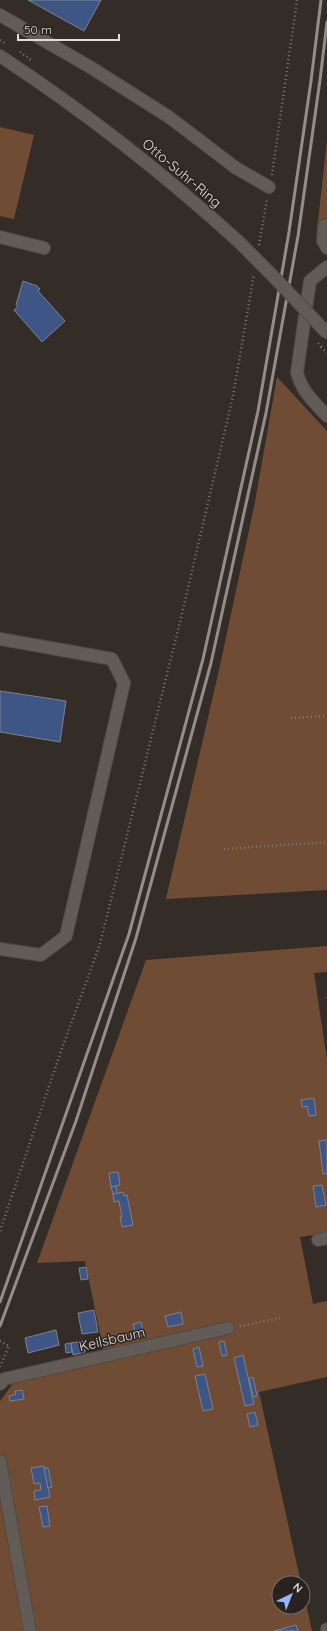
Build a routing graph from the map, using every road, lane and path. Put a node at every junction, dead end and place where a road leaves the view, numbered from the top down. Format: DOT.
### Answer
graph roads {
  1 [pos="297,0"];
  2 [pos="0,15"];
  3 [pos="0,56"];
  4 [pos="269,187"];
  5 [pos="327,225"];
  6 [pos="0,237"];
  7 [pos="44,248"];
  8 [pos="327,248"];
  9 [pos="258,249"];
  10 [pos="327,267"];
  11 [pos="254,272"];
  12 [pos="327,333"];
  13 [pos="321,347"];
  14 [pos="327,353"];
  15 [pos="327,416"];
  16 [pos="0,639"];
  17 [pos="327,716"];
  18 [pos="291,718"];
  19 [pos="327,842"];
  20 [pos="224,849"];
  21 [pos="0,949"];
  22 [pos="0,1231"];
  23 [pos="280,1318"];
  24 [pos="228,1328"];
  25 [pos="0,1341"];
  26 [pos="1,1377"];
  27 [pos="0,1461"];
  28 [pos="30,1631"];
  1 -- 4 [label="path"];
  2 -- 4 [label="street"];
  3 -- 12 [label="street, Otto-Suhr-Ring, bridge"];
  4 -- 9 [label="path"];
  5 -- 8 [label="street"];
  6 -- 7 [label="street"];
  10 -- 15 [label="street"];
  11 -- 22 [label="path"];
  13 -- 14 [label="path"];
  16 -- 21 [label="street"];
  17 -- 18 [label="path"];
  19 -- 20 [label="path"];
  23 -- 24 [label="path"];
  24 -- 26 [label="street, Keilsbaum"];
  25 -- 26 [label="path"];
  27 -- 28 [label="street"];
}
